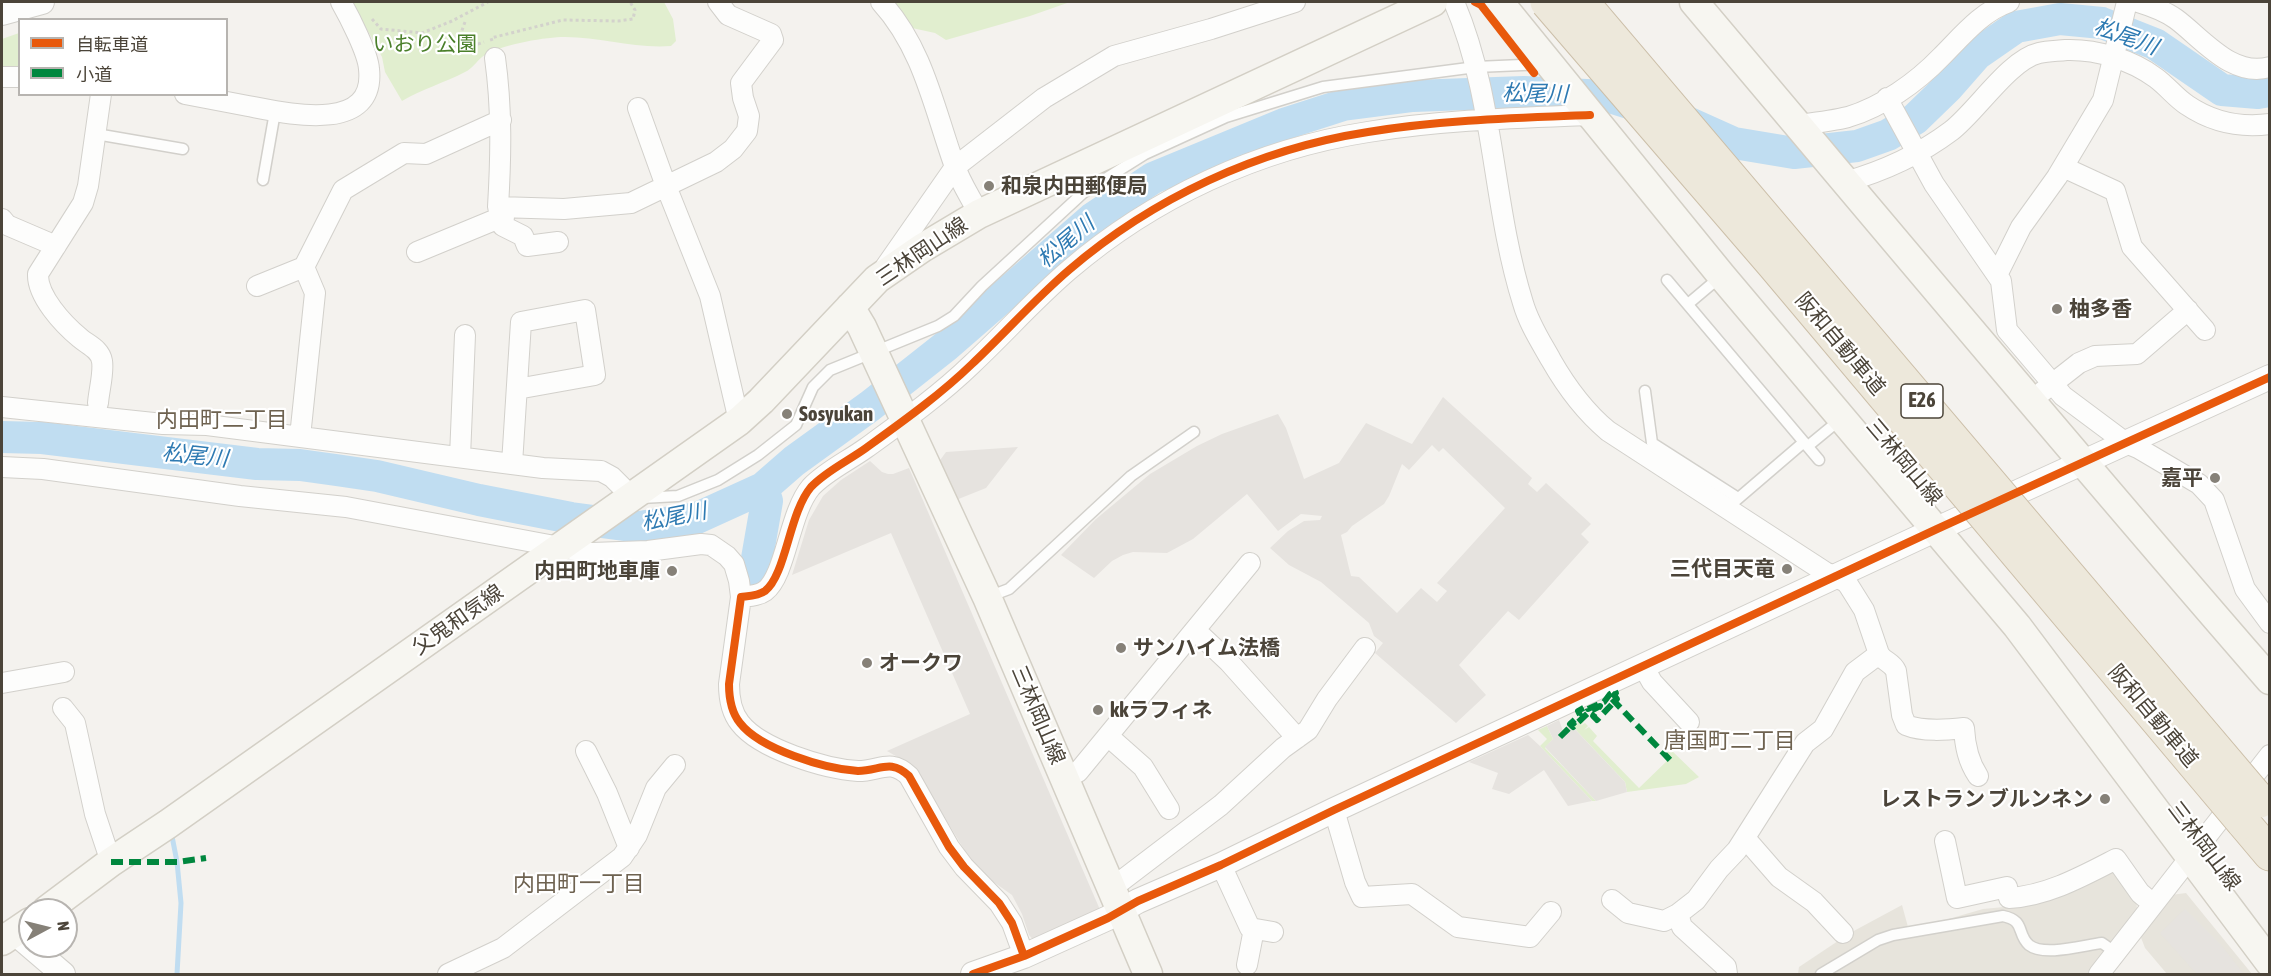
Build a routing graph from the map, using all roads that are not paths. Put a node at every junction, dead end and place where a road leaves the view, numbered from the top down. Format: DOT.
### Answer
graph roads {
  1 [pos="42,2"];
  2 [pos="341,2"];
  3 [pos="718,2"];
  4 [pos="881,2"];
  5 [pos="1295,2"];
  6 [pos="1432,2"];
  7 [pos="1454,2"];
  8 [pos="1499,2"];
  9 [pos="1547,2"];
  10 [pos="1582,2"];
  11 [pos="1694,2"];
  12 [pos="2009,2"];
  13 [pos="2127,2"];
  14 [pos="2138,2"];
  15 [pos="2,13"];
  16 [pos="2113,57"];
  17 [pos="495,58"];
  18 [pos="2270,67"];
  19 [pos="1552,68"];
  20 [pos="1477,71"];
  21 [pos="2,77"];
  22 [pos="18,77"];
  23 [pos="101,96"];
  24 [pos="195,96"];
  25 [pos="1887,98"];
  26 [pos="638,108"];
  27 [pos="275,112"];
  28 [pos="1588,112"];
  29 [pos="1486,116"];
  30 [pos="501,120"];
  31 [pos="1798,124"];
  32 [pos="2270,124"];
  33 [pos="96,134"];
  34 [pos="183,149"];
  35 [pos="1918,154"];
  36 [pos="2063,166"];
  37 [pos="955,167"];
  38 [pos="263,180"];
  39 [pos="1845,182"];
  40 [pos="666,186"];
  41 [pos="504,212"];
  42 [pos="979,214"];
  43 [pos="2,219"];
  44 [pos="558,243"];
  45 [pos="56,246"];
  46 [pos="417,252"];
  47 [pos="304,267"];
  48 [pos="1721,275"];
  49 [pos="1997,275"];
  50 [pos="877,279"];
  51 [pos="1667,280"];
  52 [pos="257,286"];
  53 [pos="1688,304"];
  54 [pos="850,307"];
  55 [pos="2188,310"];
  56 [pos="2205,330"];
  57 [pos="465,335"];
  58 [pos="874,354"];
  59 [pos="2270,377"];
  60 [pos="517,389"];
  61 [pos="1645,391"];
  62 [pos="2041,392"];
  63 [pos="98,403"];
  64 [pos="2,407"];
  65 [pos="42,411"];
  66 [pos="904,416"];
  67 [pos="1842,418"];
  68 [pos="144,421"];
  69 [pos="739,421"];
  70 [pos="1194,432"];
  71 [pos="300,437"];
  72 [pos="2126,443"];
  73 [pos="1806,444"];
  74 [pos="460,457"];
  75 [pos="1820,460"];
  76 [pos="1670,462"];
  77 [pos="2082,463"];
  78 [pos="512,464"];
  79 [pos="2,467"];
  80 [pos="627,500"];
  81 [pos="1732,503"];
  82 [pos="1937,529"];
  83 [pos="567,543"];
  84 [pos="1250,563"];
  85 [pos="1835,577"];
  86 [pos="741,597"];
  87 [pos="987,597"];
  88 [pos="2270,623"];
  89 [pos="1195,630"];
  90 [pos="1365,648"];
  91 [pos="1879,654"];
  92 [pos="1643,666"];
  93 [pos="64,672"];
  94 [pos="2270,680"];
  95 [pos="2,684"];
  96 [pos="63,708"];
  97 [pos="1689,722"];
  98 [pos="1108,736"];
  99 [pos="1297,738"];
  100 [pos="586,751"];
  101 [pos="2270,755"];
  102 [pos="675,765"];
  103 [pos="1065,777"];
  104 [pos="1978,777"];
  105 [pos="1169,809"];
  106 [pos="1334,810"];
  107 [pos="2257,812"];
  108 [pos="1745,838"];
  109 [pos="1945,841"];
  110 [pos="629,848"];
  111 [pos="2270,854"];
  112 [pos="2189,858"];
  113 [pos="111,862"];
  114 [pos="1221,865"];
  115 [pos="62,898"];
  116 [pos="1116,899"];
  117 [pos="1612,900"];
  118 [pos="2153,904"];
  119 [pos="1551,912"];
  120 [pos="1678,914"];
  121 [pos="16,932"];
  122 [pos="1843,933"];
  123 [pos="2270,963"];
  124 [pos="1016,964"];
  125 [pos="1247,965"];
  126 [pos="2109,967"];
  127 [pos="63,975"];
  128 [pos="448,975"];
  129 [pos="973,975"];
  130 [pos="1148,975"];
  131 [pos="1727,975"];
  132 [pos="1821,975"];
  1 -- 15 [label="street"];
  2 -- 27 [label="street"];
  3 -- 40 [label="street"];
  4 -- 37 [label="street"];
  5 -- 37 [label="street"];
  6 -- 42 [label="main road, 三林岡山線"];
  7 -- 20 [label="street"];
  8 -- 19 [label="main road, 三林岡山線"];
  9 -- 107 [label="highway, 阪和自動車道 / E26, bridge"];
  10 -- 107 [label="highway, 阪和自動車道 / E26, bridge"];
  11 -- 31 [label="main road"];
  12 -- 25 [label="street"];
  13 -- 16 [label="street"];
  14 -- 18 [label="street"];
  16 -- 32 [label="street"];
  16 -- 35 [label="street"];
  16 -- 36 [label="street"];
  17 -- 30 [label="street"];
  19 -- 20 [label="lane"];
  19 -- 28 [label="main road, 三林岡山線"];
  20 -- 29 [label="street"];
  20 -- 58 [label="lane"];
  21 -- 22 [label="street"];
  23 -- 33 [label="street"];
  24 -- 27 [label="street"];
  25 -- 31 [label="street"];
  25 -- 35 [label="street"];
  26 -- 40 [label="street"];
  27 -- 38 [label="lane"];
  28 -- 29 [label="street"];
  28 -- 48 [label="main road, 三林岡山線"];
  29 -- 66 [label="street"];
  29 -- 76 [label="street"];
  30 -- 41 [label="street"];
  30 -- 47 [label="street"];
  31 -- 39 [label="main road"];
  33 -- 34 [label="lane"];
  33 -- 45 [label="street"];
  35 -- 39 [label="street"];
  35 -- 49 [label="street"];
  36 -- 49 [label="street"];
  36 -- 55 [label="street"];
  37 -- 42 [label="street"];
  37 -- 50 [label="street"];
  39 -- 62 [label="main road"];
  40 -- 41 [label="street"];
  40 -- 69 [label="street"];
  41 -- 44 [label="street"];
  41 -- 46 [label="street"];
  42 -- 50 [label="main road, 三林岡山線"];
  43 -- 45 [label="street"];
  45 -- 63 [label="street"];
  47 -- 52 [label="street"];
  47 -- 71 [label="street"];
  48 -- 53 [label="lane"];
  48 -- 67 [label="main road, 三林岡山線"];
  49 -- 62 [label="street"];
  50 -- 54 [label="main road, 三林岡山線"];
  51 -- 53 [label="lane"];
  53 -- 73 [label="lane"];
  54 -- 58 [label="main road, 三林岡山線"];
  54 -- 69 [label="main road, 父鬼和気線"];
  55 -- 56 [label="street"];
  55 -- 62 [label="street"];
  57 -- 74 [label="street"];
  58 -- 66 [label="main road, 三林岡山線"];
  58 -- 80 [label="lane"];
  59 -- 72 [label="street"];
  60 -- 60 [label="street"];
  60 -- 78 [label="street"];
  61 -- 76 [label="lane"];
  62 -- 72 [label="street"];
  62 -- 77 [label="main road"];
  63 -- 65 [label="street"];
  63 -- 68 [label="street"];
  64 -- 65 [label="street"];
  65 -- 68 [label="street"];
  66 -- 86 [label="street"];
  66 -- 87 [label="main road, 三林岡山線"];
  67 -- 73 [label="lane"];
  67 -- 82 [label="main road, 三林岡山線"];
  68 -- 71 [label="street"];
  69 -- 80 [label="main road, 父鬼和気線"];
  70 -- 87 [label="lane"];
  71 -- 74 [label="street"];
  72 -- 77 [label="street"];
  72 -- 88 [label="street"];
  73 -- 75 [label="lane"];
  73 -- 81 [label="lane"];
  74 -- 78 [label="street"];
  76 -- 81 [label="street"];
  77 -- 82 [label="street"];
  77 -- 94 [label="main road"];
  78 -- 80 [label="street"];
  79 -- 83 [label="street"];
  80 -- 83 [label="main road, 父鬼和気線"];
  81 -- 85 [label="street"];
  82 -- 85 [label="street"];
  82 -- 112 [label="main road, 三林岡山線"];
  83 -- 86 [label="street"];
  83 -- 113 [label="main road, 父鬼和気線"];
  84 -- 89 [label="street"];
  85 -- 91 [label="street"];
  85 -- 92 [label="street"];
  86 -- 124 [label="street"];
  87 -- 103 [label="main road, 三林岡山線"];
  89 -- 98 [label="street"];
  89 -- 99 [label="street"];
  90 -- 99 [label="street"];
  91 -- 104 [label="street"];
  91 -- 108 [label="street"];
  92 -- 97 [label="street"];
  92 -- 106 [label="street"];
  93 -- 95 [label="street"];
  96 -- 113 [label="street"];
  98 -- 103 [label="street"];
  98 -- 105 [label="street"];
  99 -- 116 [label="street"];
  100 -- 110 [label="street"];
  101 -- 112 [label="street"];
  102 -- 110 [label="street"];
  103 -- 116 [label="main road, 三林岡山線"];
  106 -- 114 [label="street"];
  106 -- 119 [label="street"];
  107 -- 111 [label="highway, 阪和自動車道 / E26"];
  108 -- 120 [label="street"];
  108 -- 122 [label="street"];
  109 -- 118 [label="street"];
  110 -- 128 [label="street"];
  112 -- 118 [label="street"];
  112 -- 123 [label="main road, 三林岡山線"];
  113 -- 115 [label="main road, 父鬼和気線"];
  114 -- 116 [label="street"];
  114 -- 125 [label="street"];
  116 -- 124 [label="street"];
  116 -- 130 [label="main road, 三林岡山線"];
  117 -- 120 [label="street"];
  118 -- 126 [label="street"];
  120 -- 131 [label="street"];
  121 -- 127 [label="street"];
  124 -- 129 [label="street"];
  126 -- 132 [label="lane"];
}
